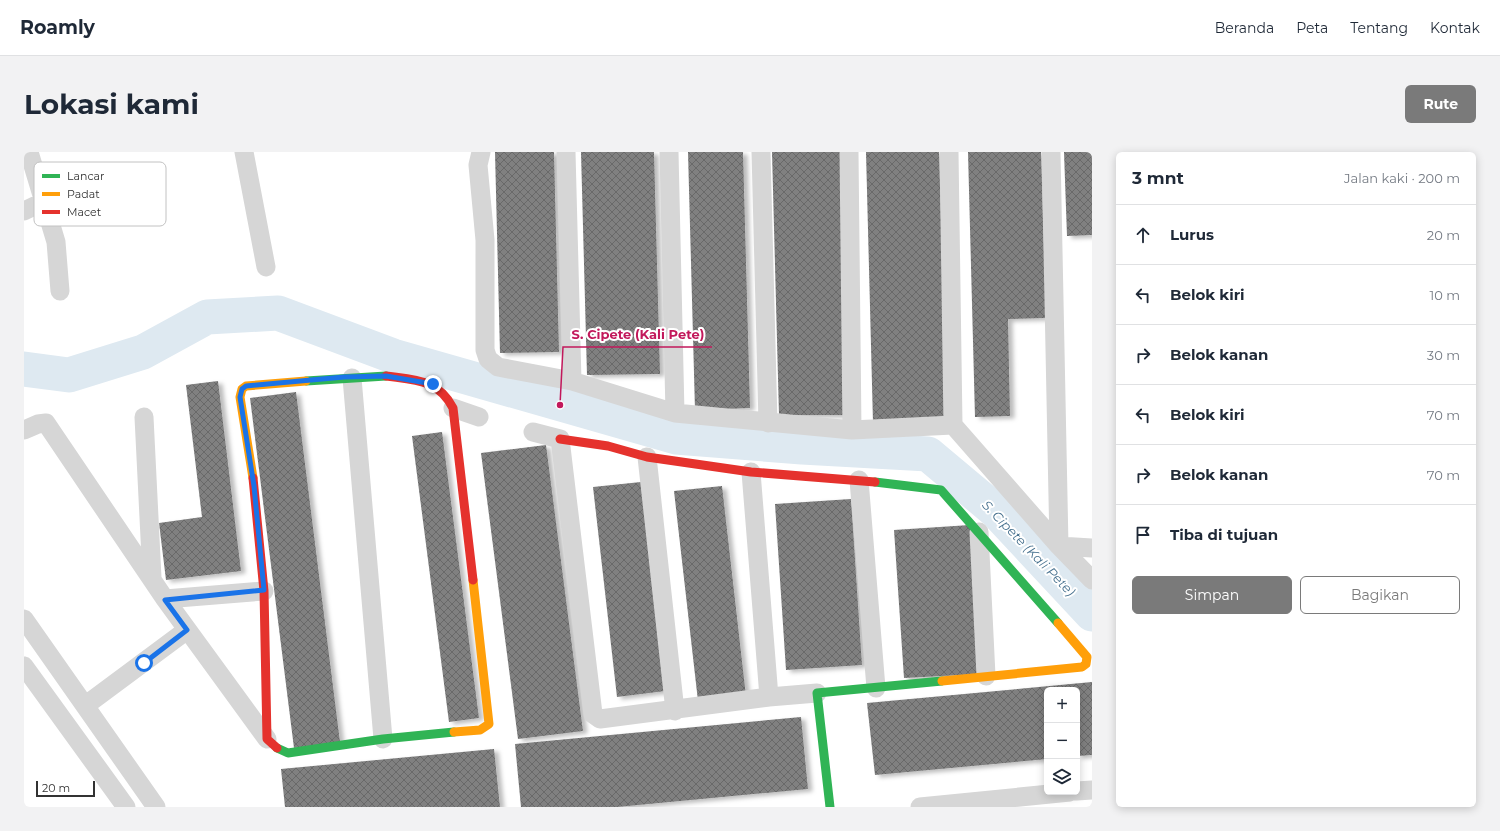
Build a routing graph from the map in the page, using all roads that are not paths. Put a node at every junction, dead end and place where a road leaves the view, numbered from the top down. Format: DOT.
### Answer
graph roads {
  1 [pos="29,152"];
  2 [pos="244,152"];
  3 [pos="481,152"];
  4 [pos="566,152"];
  5 [pos="669,152"];
  6 [pos="761,152"];
  7 [pos="849,152"];
  8 [pos="949,152"];
  9 [pos="1051,152"];
  10 [pos="34,167"];
  11 [pos="34,206"];
  12 [pos="24,211"];
  13 [pos="52,226"];
  14 [pos="266,267"];
  15 [pos="60,291"];
  16 [pos="352,378"];
  17 [pos="572,381"];
  18 [pos="453,408"];
  19 [pos="675,413"];
  20 [pos="144,417"];
  21 [pos="479,417"];
  22 [pos="768,423"];
  23 [pos="953,425"];
  24 [pos="24,430"];
  25 [pos="852,430"];
  26 [pos="533,432"];
  27 [pos="560,439"];
  28 [pos="647,457"];
  29 [pos="751,472"];
  30 [pos="859,480"];
  31 [pos="979,532"];
  32 [pos="1059,546"];
  33 [pos="1092,548"];
  34 [pos="152,578"];
  35 [pos="1092,580"];
  36 [pos="264,590"];
  37 [pos="165,600"];
  38 [pos="24,619"];
  39 [pos="187,630"];
  40 [pos="24,666"];
  41 [pos="986,676"];
  42 [pos="876,688"];
  43 [pos="817,694"];
  44 [pos="769,697"];
  45 [pos="86,705"];
  46 [pos="675,711"];
  47 [pos="267,739"];
  48 [pos="383,739"];
  49 [pos="1092,790"];
  50 [pos="1080,791"];
  51 [pos="1044,795"];
  52 [pos="126,807"];
  53 [pos="156,807"];
  54 [pos="830,807"];
  55 [pos="920,807"];
  1 -- 10 [label="street"];
  2 -- 14 [label="street"];
  3 -- 17 [label="street"];
  4 -- 17 [label="street"];
  5 -- 19 [label="street"];
  6 -- 22 [label="street"];
  7 -- 25 [label="street"];
  8 -- 23 [label="street"];
  9 -- 32 [label="street"];
  11 -- 12 [label="street"];
  13 -- 15 [label="street"];
  16 -- 18 [label="street"];
  16 -- 36 [label="street"];
  16 -- 48 [label="street"];
  17 -- 19 [label="street"];
  18 -- 21 [label="street"];
  18 -- 48 [label="street"];
  19 -- 22 [label="street"];
  20 -- 34 [label="street"];
  22 -- 25 [label="street"];
  23 -- 25 [label="street"];
  23 -- 32 [label="street"];
  24 -- 34 [label="street"];
  26 -- 27 [label="street"];
  27 -- 28 [label="street"];
  27 -- 46 [label="street"];
  28 -- 29 [label="street"];
  28 -- 46 [label="street"];
  29 -- 30 [label="street"];
  29 -- 44 [label="street"];
  30 -- 31 [label="street"];
  30 -- 42 [label="street"];
  31 -- 41 [label="street"];
  31 -- 41 [label="street"];
  32 -- 33 [label="street"];
  32 -- 35 [label="street"];
  34 -- 37 [label="street"];
  36 -- 37 [label="street"];
  36 -- 47 [label="street"];
  37 -- 39 [label="street"];
  38 -- 45 [label="street"];
  39 -- 45 [label="street"];
  39 -- 47 [label="street"];
  40 -- 52 [label="street"];
  41 -- 42 [label="street"];
  42 -- 43 [label="street"];
  43 -- 44 [label="street"];
  43 -- 54 [label="street"];
  44 -- 46 [label="street"];
  45 -- 53 [label="street"];
  47 -- 48 [label="street"];
  49 -- 50 [label="street"];
  51 -- 55 [label="street"];
}
